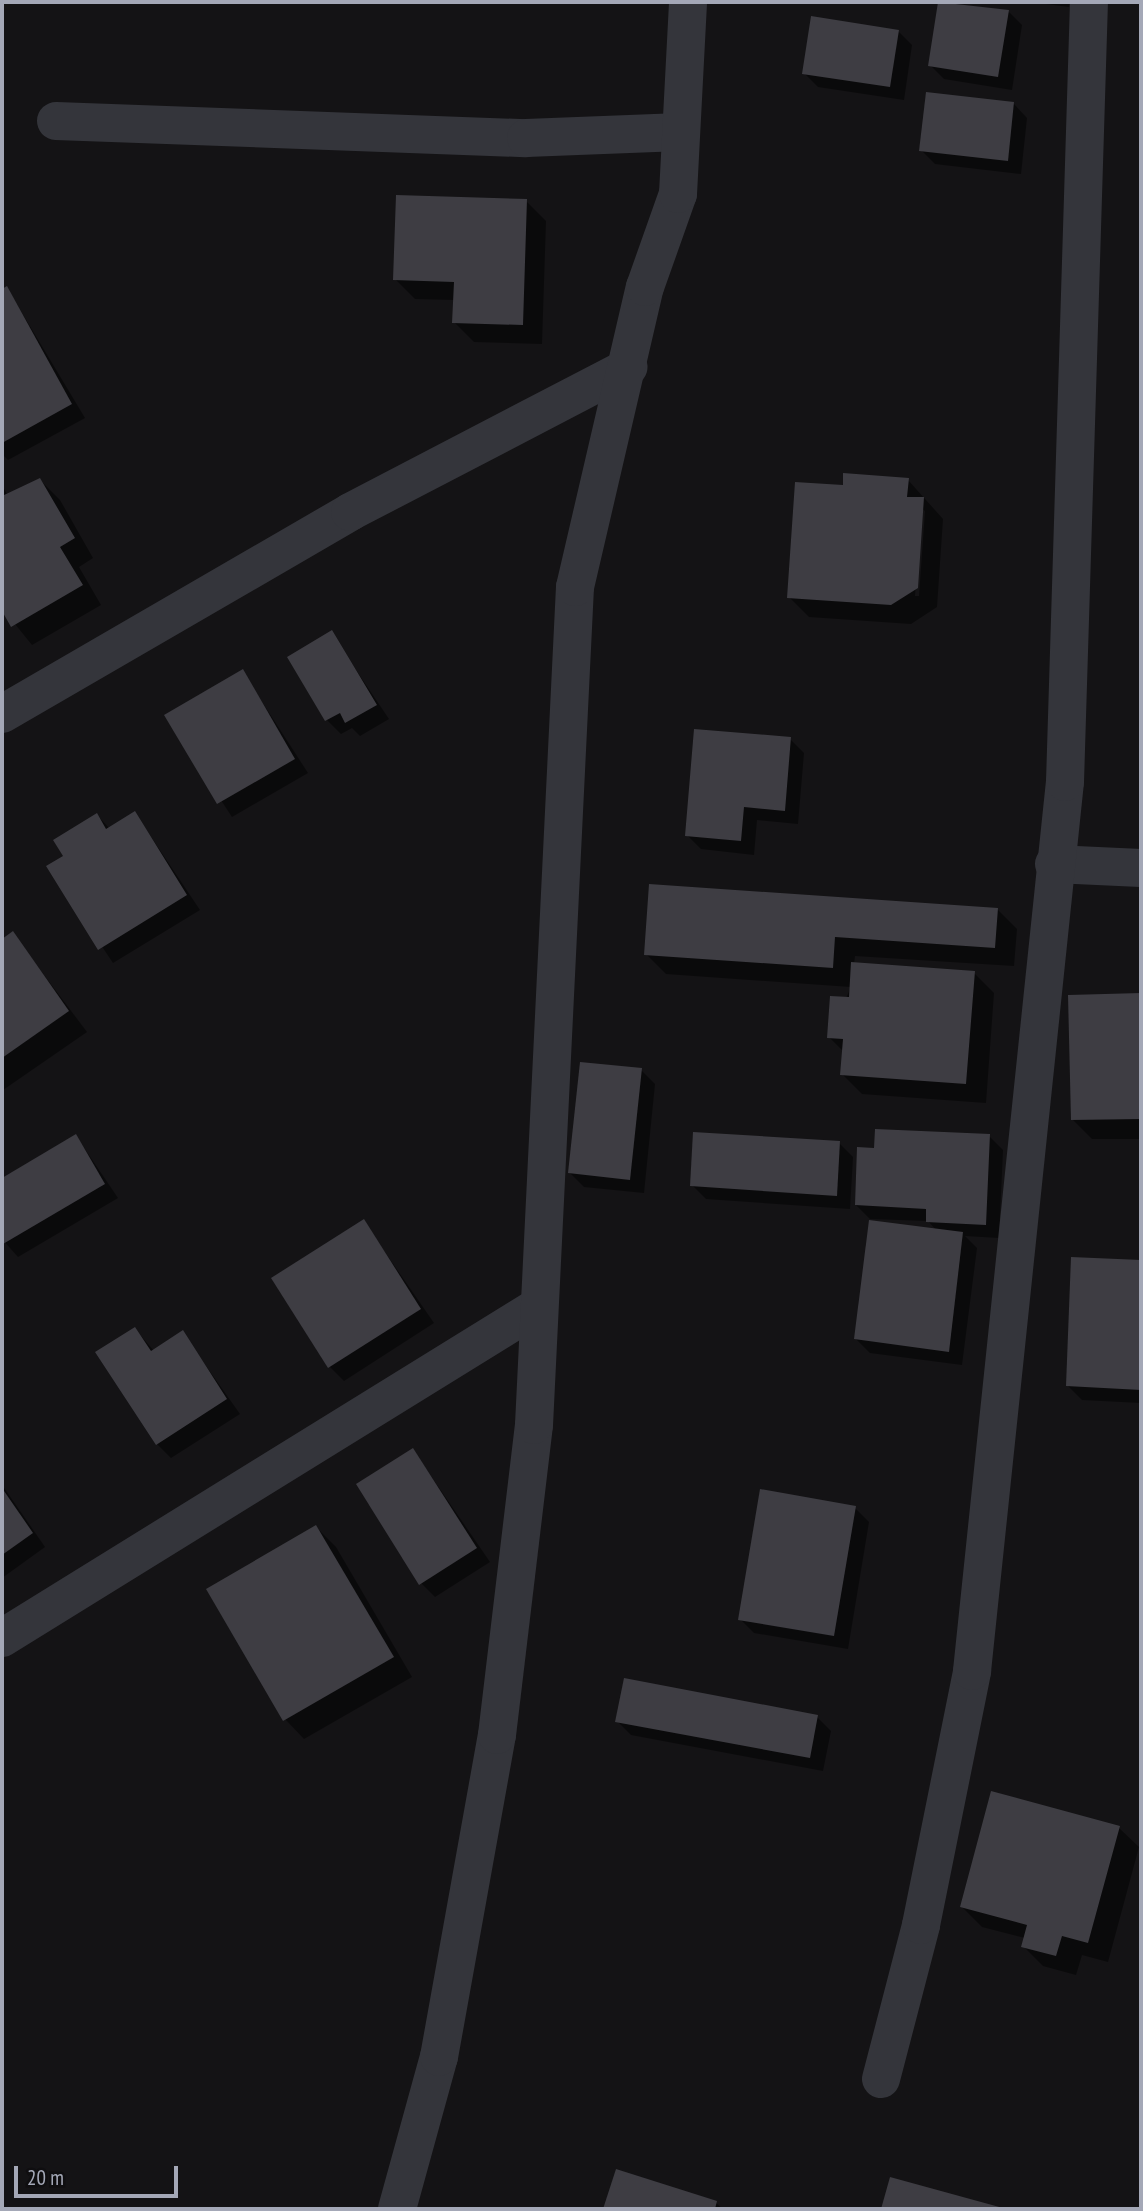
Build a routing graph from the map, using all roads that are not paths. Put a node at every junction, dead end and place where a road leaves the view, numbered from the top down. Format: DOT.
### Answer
graph roads {
  1 [pos="688,2"];
  2 [pos="1089,2"];
  3 [pos="56,121"];
  4 [pos="681,132"];
  5 [pos="629,367"];
  6 [pos="2,714"];
  7 [pos="1054,864"];
  8 [pos="1141,868"];
  9 [pos="538,1306"];
  10 [pos="2,1638"];
  11 [pos="881,2079"];
  12 [pos="397,2209"];
  1 -- 4 [label="street"];
  2 -- 7 [label="street"];
  3 -- 4 [label="street"];
  4 -- 5 [label="street"];
  5 -- 6 [label="street"];
  5 -- 9 [label="street"];
  7 -- 8 [label="street"];
  7 -- 11 [label="street"];
  9 -- 10 [label="street"];
  9 -- 12 [label="street"];
}
